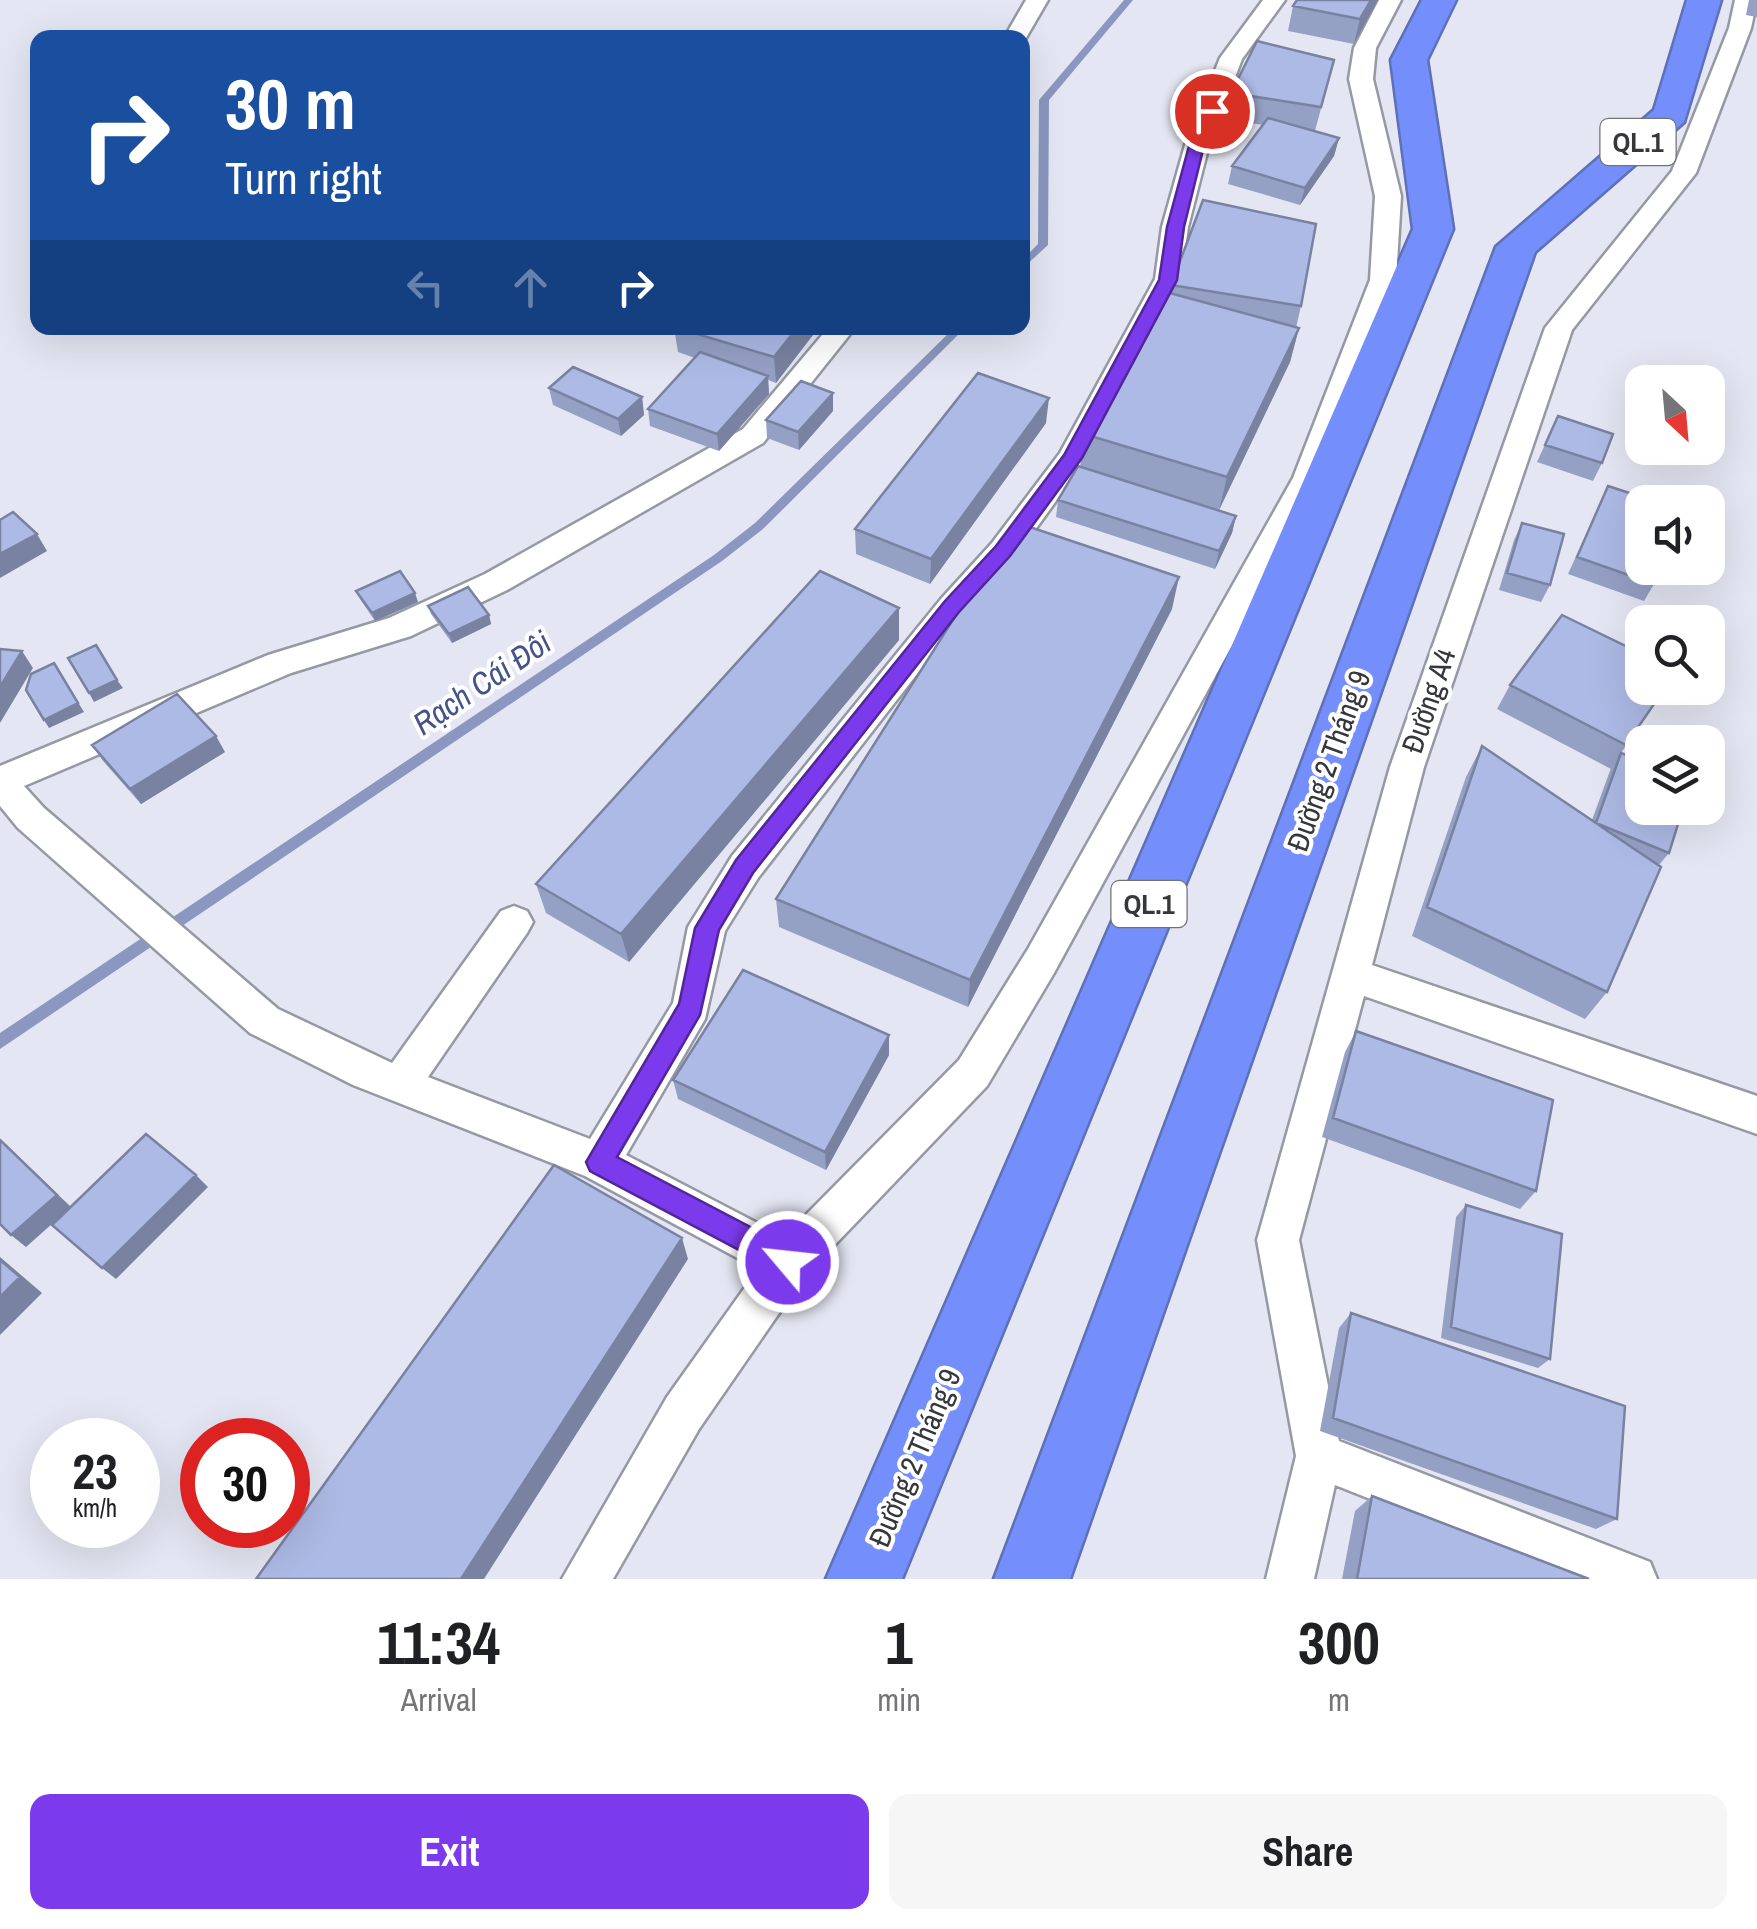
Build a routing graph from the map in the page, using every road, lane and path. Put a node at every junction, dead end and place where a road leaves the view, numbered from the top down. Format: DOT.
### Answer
graph roads {
  1 [pos="1037,0"];
  2 [pos="1274,0"];
  3 [pos="1390,0"];
  4 [pos="1439,0"];
  5 [pos="1704,0"];
  6 [pos="1746,0"];
  7 [pos="1020,30"];
  8 [pos="1240,42"];
  9 [pos="1275,50"];
  10 [pos="836,335"];
  11 [pos="0,782"];
  12 [pos="514,922"];
  13 [pos="1350,974"];
  14 [pos="400,1084"];
  15 [pos="1757,1115"];
  16 [pos="599,1162"];
  17 [pos="788,1262"];
  18 [pos="1319,1456"];
  19 [pos="586,1579"];
  20 [pos="864,1579"];
  21 [pos="1032,1579"];
  22 [pos="1290,1579"];
  23 [pos="1633,1579"];
  1 -- 7 [label="street"];
  2 -- 8 [label="street"];
  3 -- 17 [label="street"];
  4 -- 20 [label="highway, Đường 2 Tháng 9 / QL.1"];
  5 -- 21 [label="highway, Đường 2 Tháng 9 / QL.1"];
  6 -- 13 [label="street, Đường A4"];
  8 -- 9 [label="street"];
  8 -- 16 [label="street"];
  10 -- 11 [label="street"];
  11 -- 14 [label="street"];
  12 -- 14 [label="street"];
  13 -- 15 [label="street"];
  13 -- 18 [label="street, Đường A4"];
  14 -- 16 [label="street"];
  16 -- 17 [label="street"];
  17 -- 19 [label="street"];
  18 -- 22 [label="street"];
  18 -- 23 [label="street"];
}
